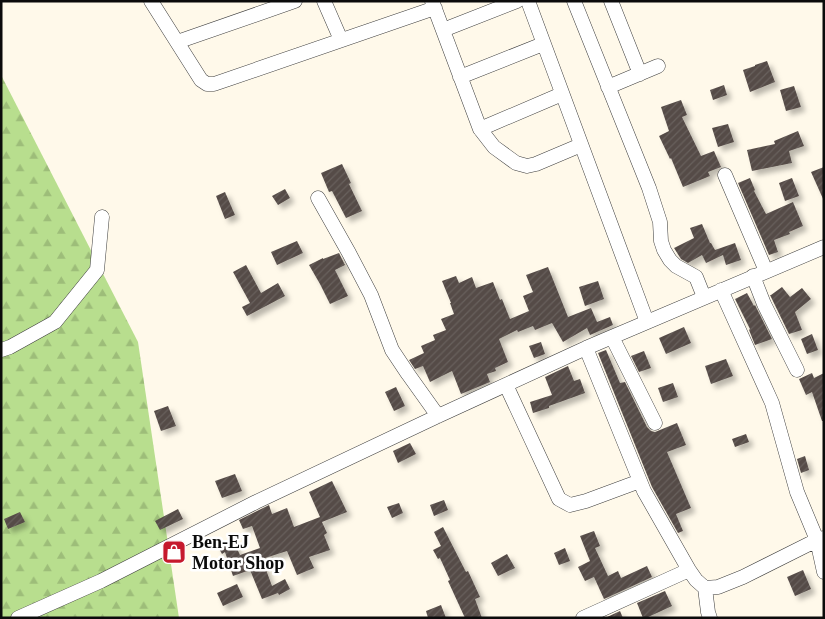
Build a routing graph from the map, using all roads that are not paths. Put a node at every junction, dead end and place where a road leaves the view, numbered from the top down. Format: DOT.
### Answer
graph roads {
  1 [pos="151,1"];
  2 [pos="295,1"];
  3 [pos="324,1"];
  4 [pos="517,1"];
  5 [pos="528,1"];
  6 [pos="574,1"];
  7 [pos="611,1"];
  8 [pos="433,4"];
  9 [pos="443,30"];
  10 [pos="341,40"];
  11 [pos="177,42"];
  12 [pos="543,44"];
  13 [pos="658,66"];
  14 [pos="640,74"];
  15 [pos="460,77"];
  16 [pos="608,87"];
  17 [pos="562,94"];
  18 [pos="480,129"];
  19 [pos="581,145"];
  20 [pos="724,175"];
  21 [pos="318,198"];
  22 [pos="102,217"];
  23 [pos="824,247"];
  24 [pos="760,273"];
  25 [pos="721,290"];
  26 [pos="704,297"];
  27 [pos="647,322"];
  28 [pos="612,337"];
  29 [pos="586,348"];
  30 [pos="1,350"];
  31 [pos="797,370"];
  32 [pos="506,385"];
  33 [pos="438,416"];
  34 [pos="655,423"];
  35 [pos="640,481"];
  36 [pos="820,540"];
  37 [pos="689,570"];
  38 [pos="824,572"];
  39 [pos="705,588"];
  40 [pos="18,618"];
  41 [pos="583,618"];
  42 [pos="710,618"];
  1 -- 11 [label="street"];
  2 -- 11 [label="street"];
  3 -- 10 [label="street"];
  4 -- 9 [label="street"];
  5 -- 12 [label="street"];
  6 -- 16 [label="street"];
  7 -- 14 [label="street"];
  8 -- 9 [label="street"];
  8 -- 10 [label="street"];
  9 -- 15 [label="street"];
  10 -- 11 [label="street"];
  12 -- 15 [label="street"];
  12 -- 17 [label="street"];
  13 -- 14 [label="street"];
  14 -- 16 [label="street"];
  15 -- 18 [label="street"];
  16 -- 26 [label="street"];
  17 -- 18 [label="street"];
  17 -- 19 [label="street"];
  18 -- 19 [label="street"];
  19 -- 27 [label="street"];
  20 -- 24 [label="street"];
  21 -- 33 [label="street"];
  22 -- 30 [label="street"];
  23 -- 24 [label="street"];
  24 -- 25 [label="street"];
  24 -- 31 [label="street"];
  25 -- 26 [label="street"];
  25 -- 36 [label="street"];
  26 -- 27 [label="street"];
  27 -- 28 [label="street"];
  28 -- 29 [label="street"];
  28 -- 34 [label="street"];
  29 -- 32 [label="street"];
  29 -- 35 [label="street"];
  32 -- 33 [label="street"];
  32 -- 35 [label="street"];
  33 -- 40 [label="street"];
  35 -- 37 [label="street"];
  36 -- 38 [label="street"];
  36 -- 39 [label="street"];
  37 -- 39 [label="street"];
  37 -- 41 [label="street"];
  39 -- 42 [label="street"];
}
